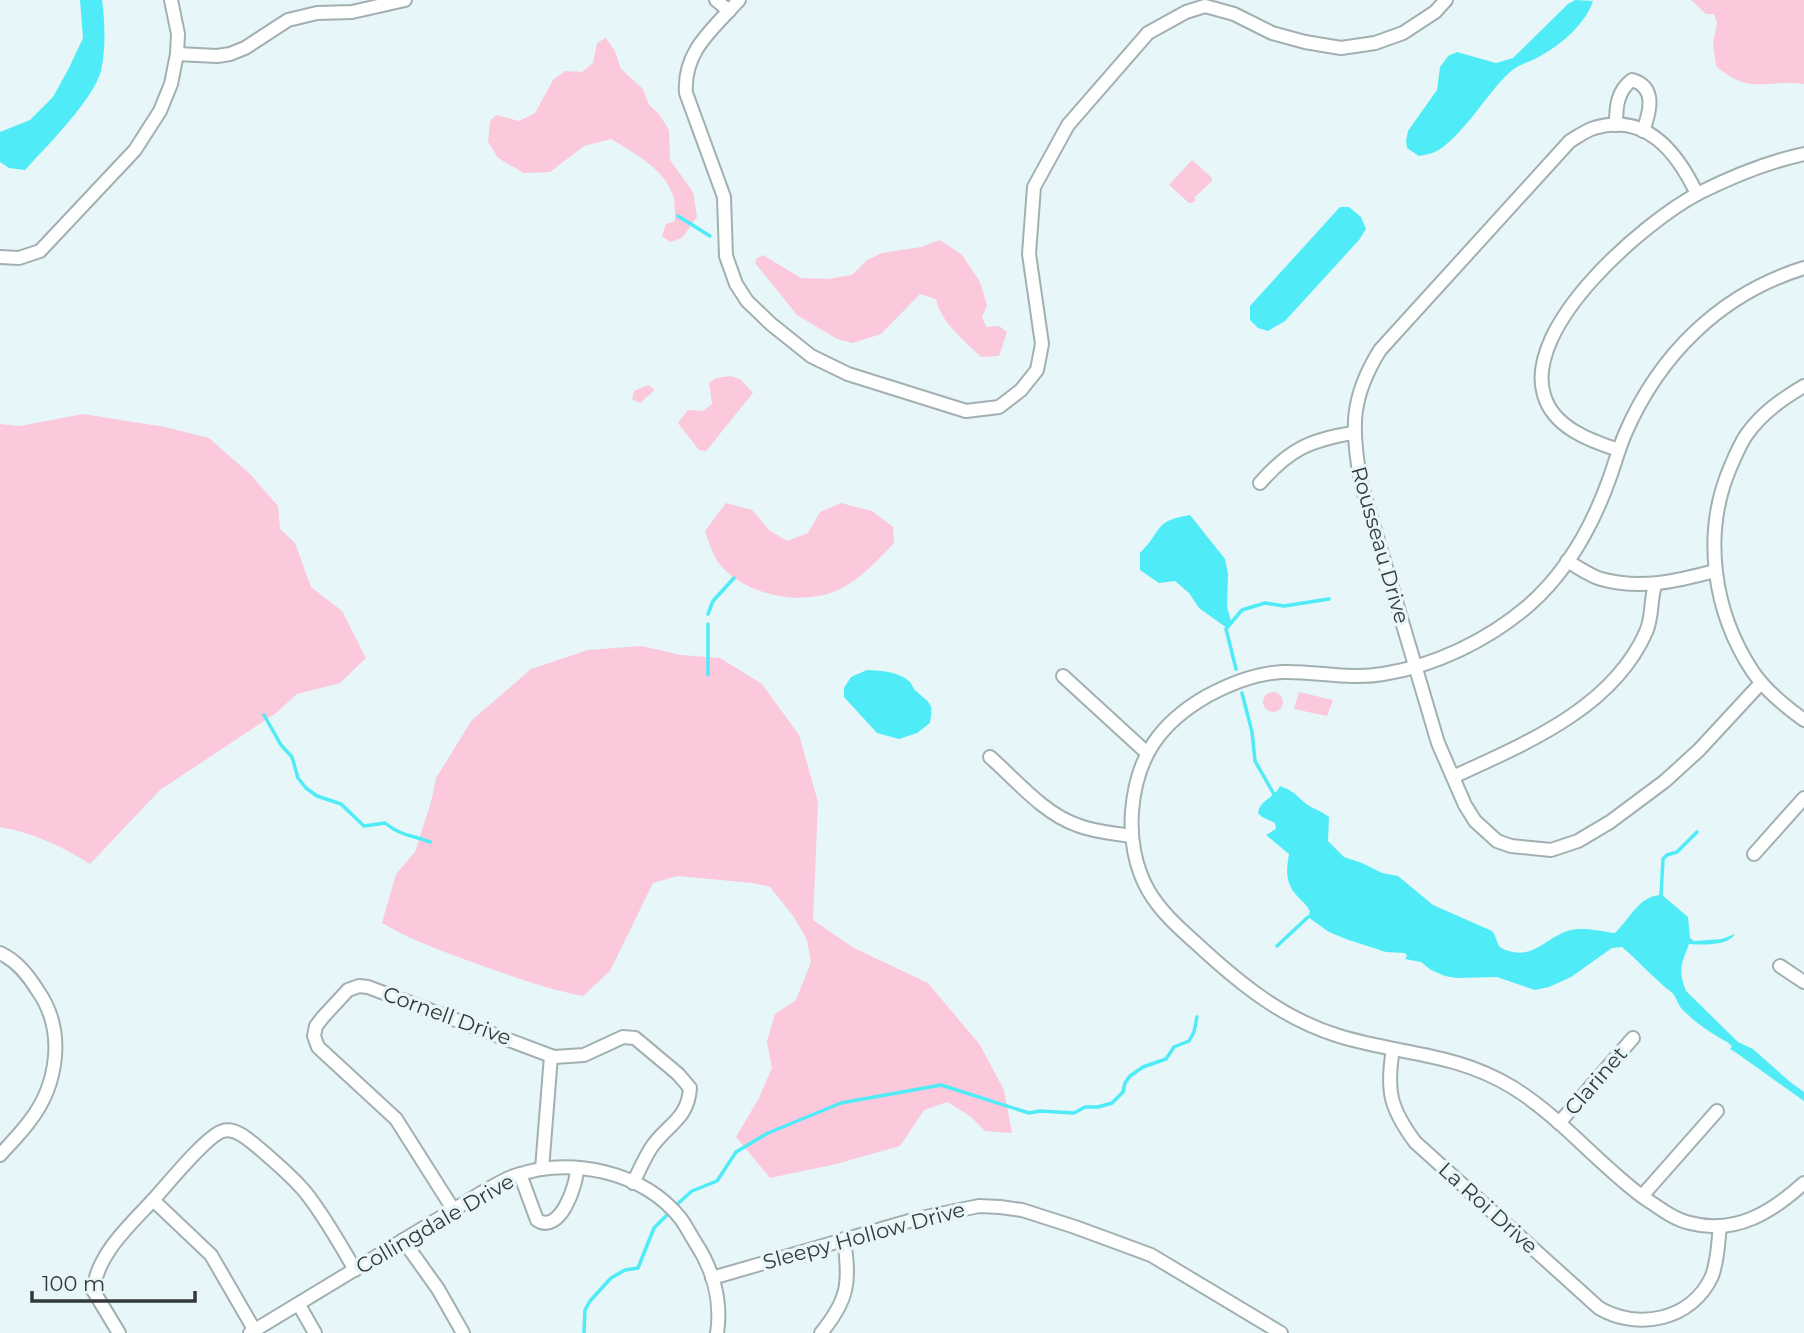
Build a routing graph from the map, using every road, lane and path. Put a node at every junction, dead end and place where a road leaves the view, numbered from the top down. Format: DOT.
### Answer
graph roads {
  1 [pos="171,0"];
  2 [pos="405,0"];
  3 [pos="716,0"];
  4 [pos="739,0"];
  5 [pos="1446,0"];
  6 [pos="729,11"];
  7 [pos="177,54"];
  8 [pos="1616,125"];
  9 [pos="1643,131"];
  10 [pos="1804,154"];
  11 [pos="1697,194"];
  12 [pos="0,257"];
  13 [pos="1804,268"];
  14 [pos="1804,386"];
  15 [pos="1353,433"];
  16 [pos="1619,450"];
  17 [pos="1260,483"];
  18 [pos="1567,561"];
  19 [pos="1715,571"];
  20 [pos="1655,585"];
  21 [pos="1414,667"];
  22 [pos="1063,676"];
  23 [pos="1761,683"];
  24 [pos="1804,720"];
  25 [pos="1147,752"];
  26 [pos="989,757"];
  27 [pos="1453,777"];
  28 [pos="1804,798"];
  29 [pos="1131,836"];
  30 [pos="1754,854"];
  31 [pos="0,953"];
  32 [pos="1780,966"];
  33 [pos="1804,982"];
  34 [pos="1633,1038"];
  35 [pos="1393,1049"];
  36 [pos="551,1056"];
  37 [pos="1717,1111"];
  38 [pos="1559,1123"];
  39 [pos="0,1155"];
  40 [pos="577,1168"];
  41 [pos="542,1169"];
  42 [pos="520,1174"];
  43 [pos="633,1183"];
  44 [pos="1804,1183"];
  45 [pos="1642,1196"];
  46 [pos="153,1200"];
  47 [pos="453,1209"];
  48 [pos="1720,1226"];
  49 [pos="844,1239"];
  50 [pos="403,1240"];
  51 [pos="355,1270"];
  52 [pos="712,1278"];
  53 [pos="299,1305"];
  54 [pos="1646,1327"];
  55 [pos="252,1332"];
  56 [pos="119,1333"];
  57 [pos="314,1333"];
  58 [pos="463,1333"];
  59 [pos="717,1333"];
  60 [pos="821,1333"];
  61 [pos="1281,1333"];
  1 -- 7 [label="street"];
  2 -- 7 [label="street"];
  3 -- 6 [label="street"];
  4 -- 6 [label="street"];
  5 -- 6 [label="street"];
  7 -- 12 [label="street"];
  8 -- 9 [label="street, Rousseau Drive"];
  8 -- 9 [label="street"];
  8 -- 15 [label="street, Rousseau Drive"];
  9 -- 11 [label="street, Rousseau Drive"];
  10 -- 11 [label="street"];
  11 -- 16 [label="street"];
  13 -- 16 [label="street"];
  14 -- 19 [label="street"];
  15 -- 17 [label="street"];
  15 -- 21 [label="street, Rousseau Drive"];
  16 -- 18 [label="street"];
  18 -- 20 [label="street"];
  18 -- 21 [label="street"];
  19 -- 20 [label="street"];
  19 -- 23 [label="street"];
  20 -- 27 [label="street"];
  21 -- 25 [label="street"];
  21 -- 27 [label="street, Rousseau Drive"];
  22 -- 25 [label="street"];
  23 -- 24 [label="street"];
  23 -- 27 [label="street, Rousseau Drive"];
  25 -- 29 [label="street"];
  26 -- 29 [label="street"];
  28 -- 30 [label="street"];
  29 -- 35 [label="street"];
  31 -- 39 [label="street"];
  32 -- 33 [label="street"];
  34 -- 38 [label="street, Clarinet"];
  35 -- 38 [label="street"];
  35 -- 54 [label="street, La Roi Drive"];
  36 -- 41 [label="street"];
  36 -- 43 [label="street, Cornell Drive"];
  36 -- 47 [label="street, Cornell Drive"];
  37 -- 45 [label="street"];
  38 -- 45 [label="street"];
  40 -- 41 [label="street, Collingdale Drive"];
  40 -- 42 [label="street"];
  40 -- 43 [label="street, Collingdale Drive"];
  41 -- 42 [label="street, Collingdale Drive"];
  42 -- 47 [label="street, Collingdale Drive"];
  43 -- 52 [label="street, Collingdale Drive"];
  44 -- 48 [label="street"];
  45 -- 48 [label="street"];
  46 -- 51 [label="street"];
  46 -- 55 [label="street"];
  46 -- 56 [label="street"];
  47 -- 50 [label="street, Collingdale Drive"];
  48 -- 54 [label="street, La Roi Drive"];
  49 -- 52 [label="street, Sleepy Hollow Drive"];
  49 -- 60 [label="street"];
  49 -- 61 [label="street, Sleepy Hollow Drive"];
  50 -- 51 [label="street, Collingdale Drive"];
  50 -- 58 [label="street"];
  51 -- 53 [label="street, Collingdale Drive"];
  52 -- 59 [label="street, Collingdale Drive"];
  53 -- 55 [label="street, Collingdale Drive"];
  53 -- 57 [label="street"];
}
